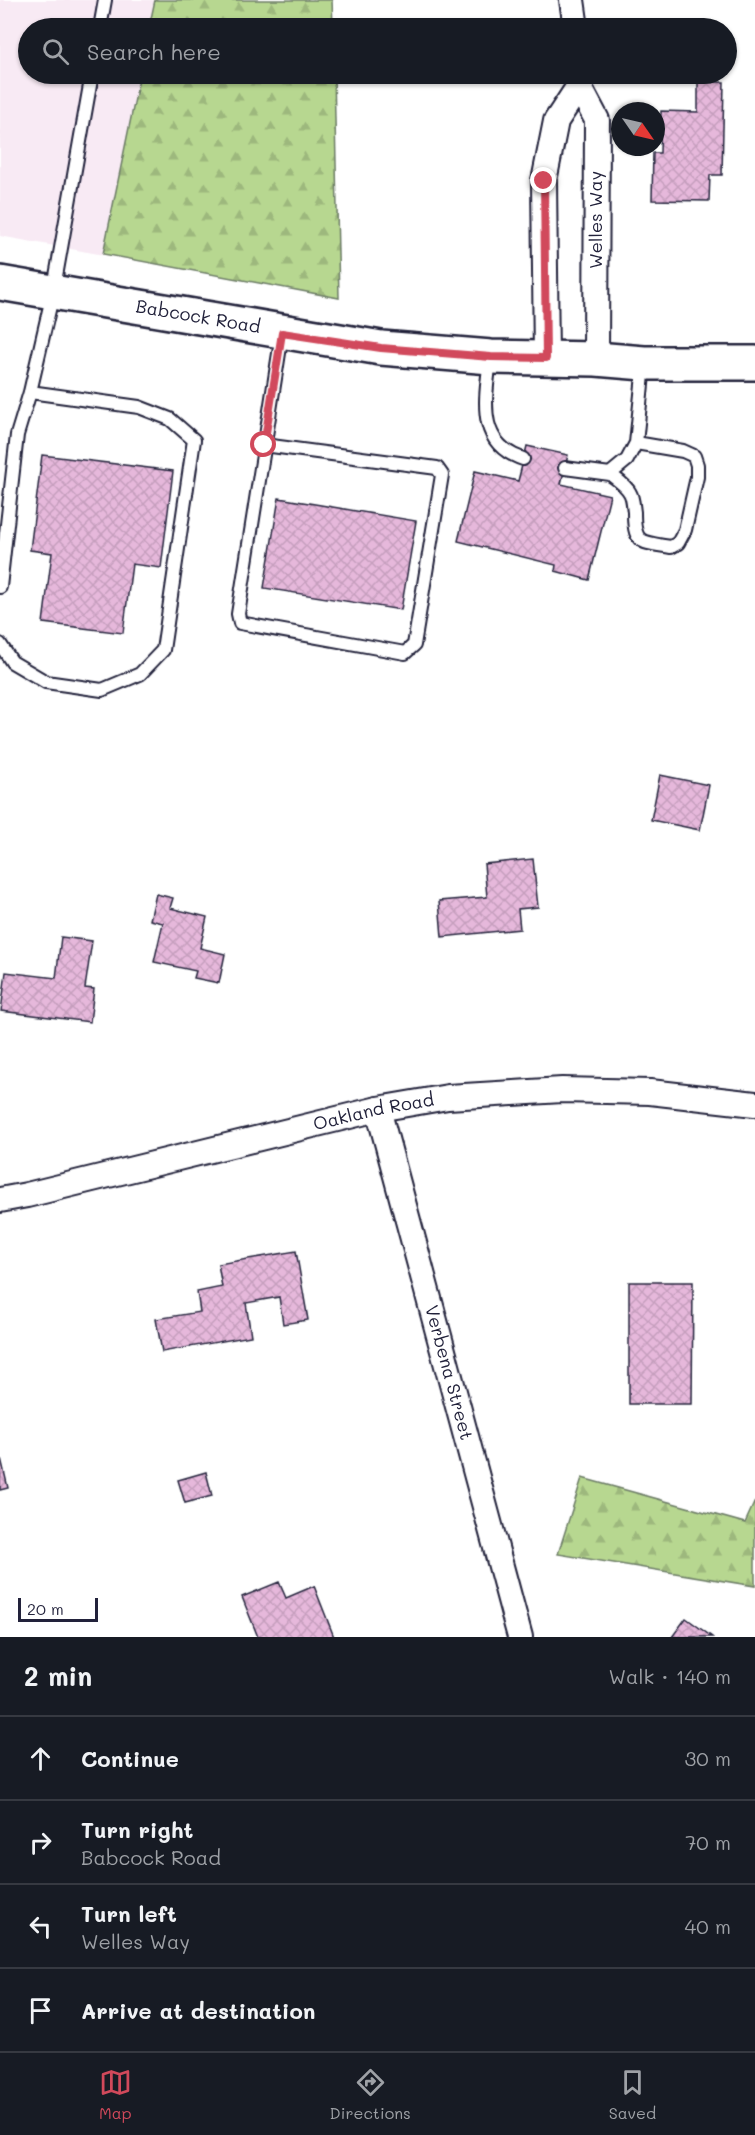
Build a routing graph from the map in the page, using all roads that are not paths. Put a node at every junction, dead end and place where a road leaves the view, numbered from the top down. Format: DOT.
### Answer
graph roads {
  1 [pos="105,0"];
  2 [pos="572,0"];
  3 [pos="102,18"];
  4 [pos="575,18"];
  5 [pos="90,84"];
  6 [pos="577,84"];
  7 [pos="581,84"];
  8 [pos="0,283"];
  9 [pos="53,293"];
  10 [pos="282,333"];
  11 [pos="491,357"];
  12 [pos="546,358"];
  13 [pos="596,359"];
  14 [pos="644,363"];
  15 [pos="755,363"];
  16 [pos="30,392"];
  17 [pos="636,443"];
  18 [pos="264,445"];
  19 [pos="523,459"];
  20 [pos="566,468"];
  21 [pos="610,474"];
  22 [pos="0,587"];
  23 [pos="0,644"];
  24 [pos="755,1104"];
  25 [pos="378,1109"];
  26 [pos="0,1200"];
  27 [pos="520,1637"];
  1 -- 3 [label="lane"];
  2 -- 4 [label="street"];
  5 -- 9 [label="lane"];
  6 -- 12 [label="street, Welles Way"];
  7 -- 13 [label="street, Welles Way"];
  8 -- 9 [label="main road, Babcock Road"];
  9 -- 10 [label="main road, Babcock Road"];
  9 -- 16 [label="lane"];
  10 -- 11 [label="main road, Babcock Road"];
  10 -- 18 [label="lane"];
  11 -- 12 [label="main road, Babcock Road"];
  11 -- 19 [label="lane"];
  12 -- 13 [label="main road, Babcock Road"];
  13 -- 14 [label="main road, Babcock Road"];
  14 -- 15 [label="main road, Babcock Road"];
  14 -- 17 [label="lane"];
  16 -- 22 [label="lane"];
  16 -- 23 [label="lane"];
  17 -- 21 [label="lane"];
  17 -- 21 [label="lane"];
  18 -- 18 [label="lane"];
  20 -- 21 [label="lane"];
  24 -- 25 [label="street, Oakland Road"];
  25 -- 26 [label="street, Oakland Road"];
  25 -- 27 [label="street, Verbena Street"];
}
